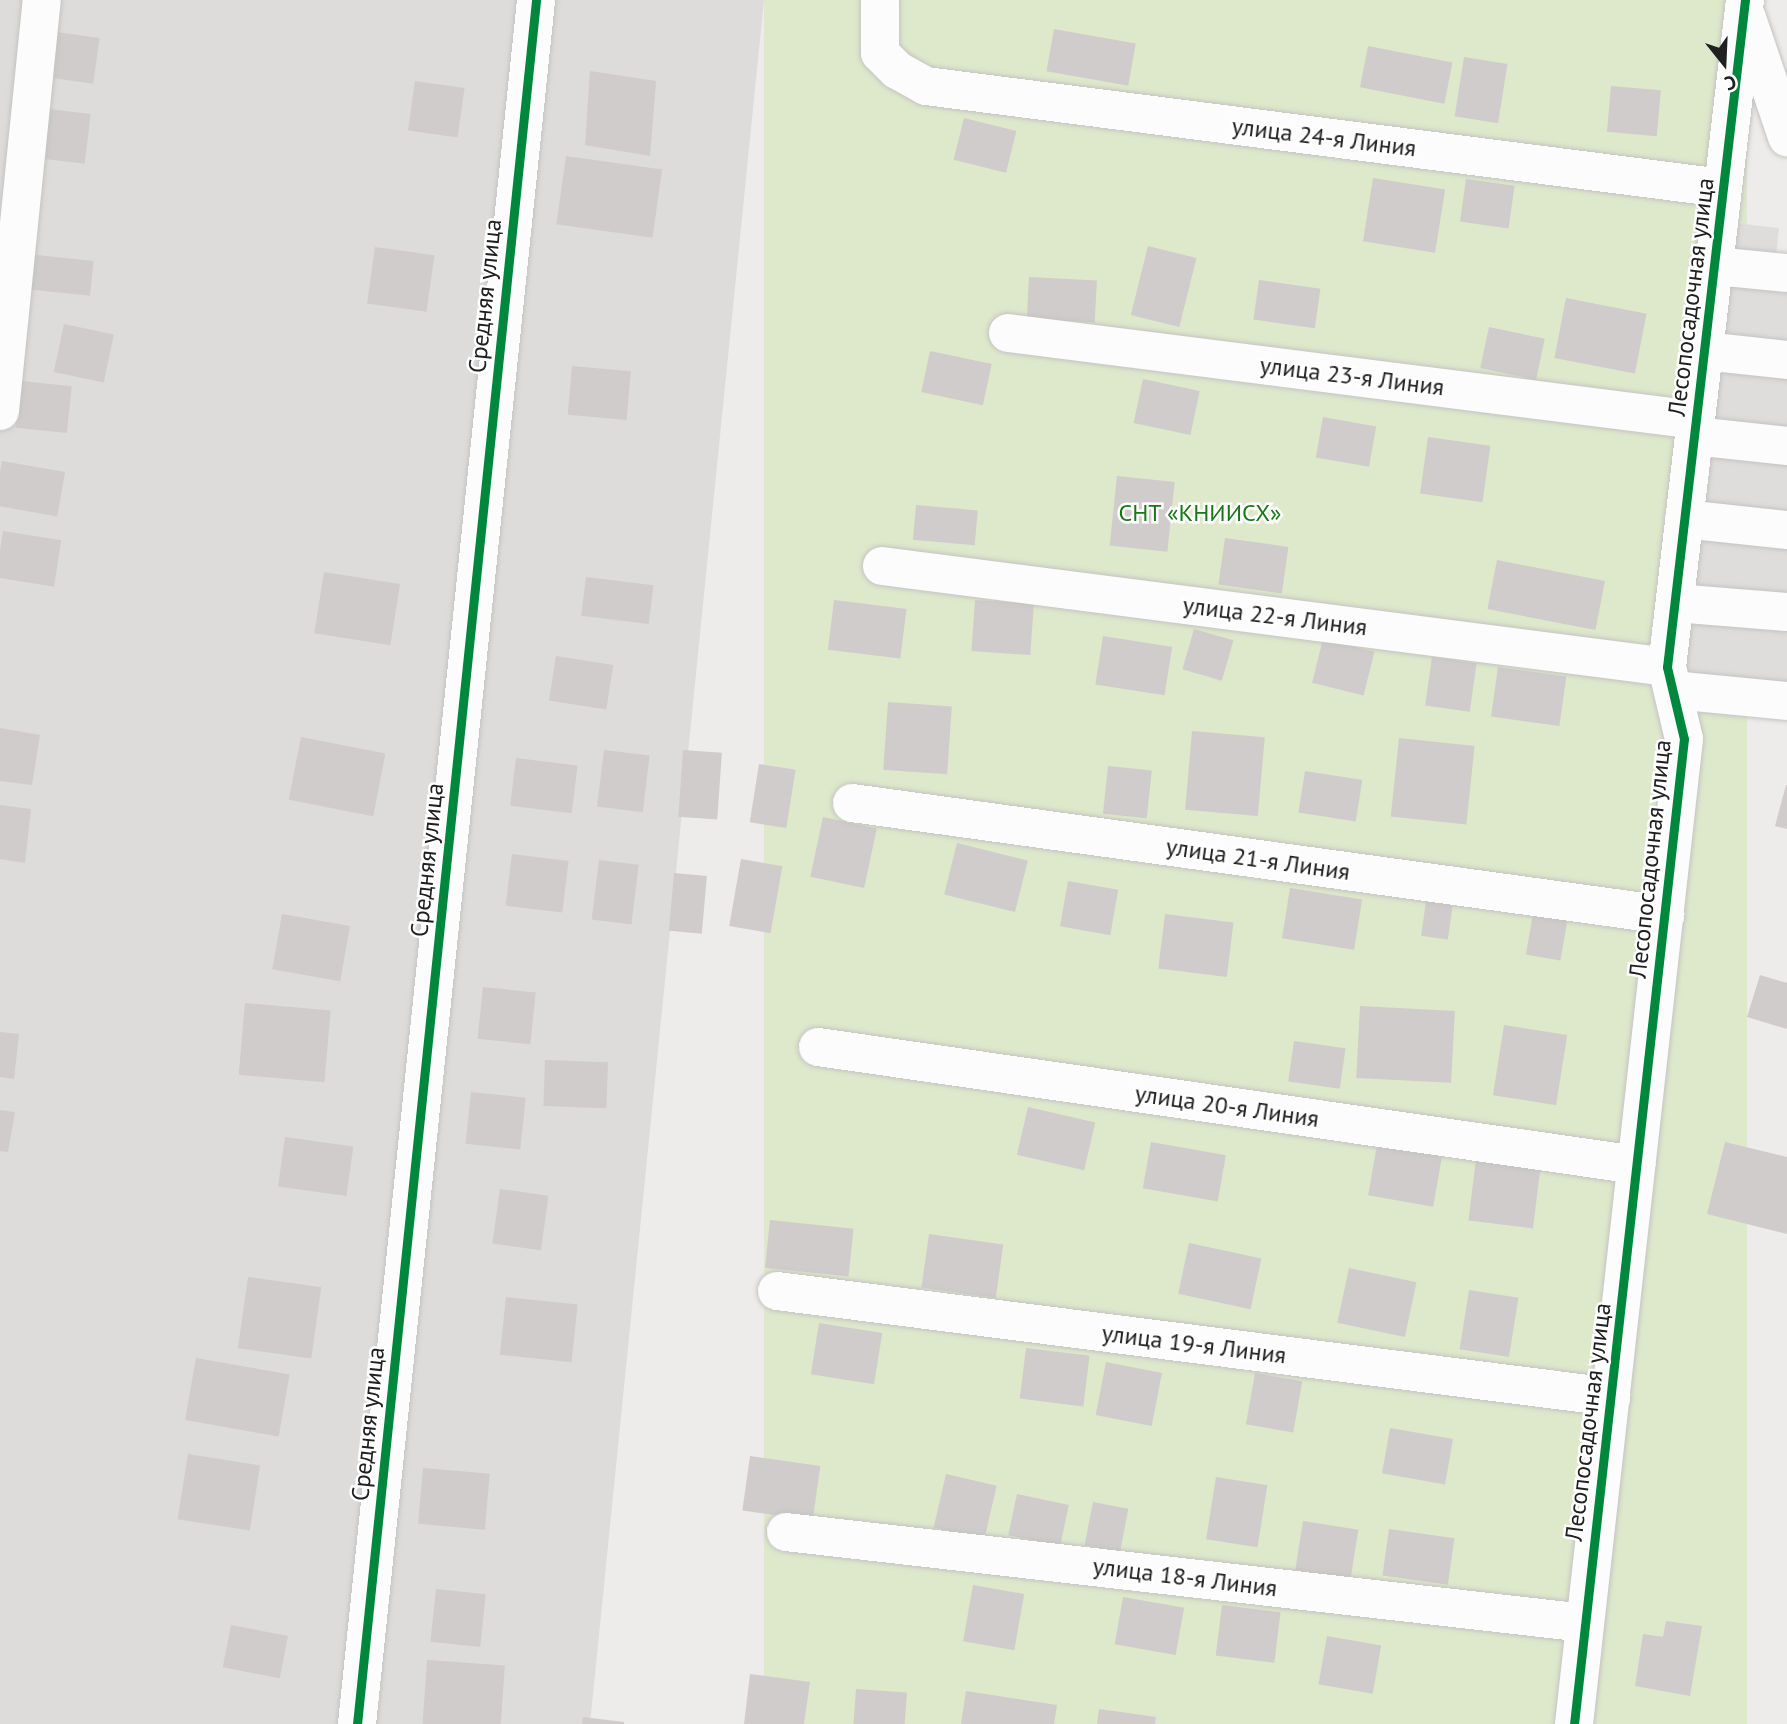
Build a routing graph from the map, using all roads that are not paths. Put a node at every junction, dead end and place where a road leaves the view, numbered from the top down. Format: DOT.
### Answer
graph roads {
  1 [pos="42,0"];
  2 [pos="536,0"];
  3 [pos="880,0"];
  4 [pos="1744,5"];
  5 [pos="1787,137"];
  6 [pos="1723,188"];
  7 [pos="1714,266"];
  8 [pos="1787,273"];
  9 [pos="1009,333"];
  10 [pos="1704,351"];
  11 [pos="1787,360"];
  12 [pos="0,411"];
  13 [pos="1695,428"];
  14 [pos="1787,446"];
  15 [pos="1684,519"];
  16 [pos="1787,530"];
  17 [pos="882,566"];
  18 [pos="1675,603"];
  19 [pos="1787,612"];
  20 [pos="1670,678"];
  21 [pos="1787,701"];
  22 [pos="852,803"];
  23 [pos="1665,915"];
  24 [pos="818,1046"];
  25 [pos="1637,1164"];
  26 [pos="777,1291"];
  27 [pos="1611,1396"];
  28 [pos="786,1532"];
  29 [pos="1585,1623"];
  30 [pos="357,1724"];
  31 [pos="1574,1724"];
  1 -- 12 [label="street"];
  2 -- 30 [label="street, Средняя улица"];
  3 -- 6 [label="street, улица 24-я Линия"];
  4 -- 5 [label="street"];
  4 -- 6 [label="street, Лесопосадочная улица"];
  6 -- 7 [label="street, Лесопосадочная улица"];
  7 -- 8 [label="street"];
  7 -- 10 [label="street, Лесопосадочная улица"];
  9 -- 13 [label="street, улица 23-я Линия"];
  10 -- 11 [label="street"];
  10 -- 13 [label="street, Лесопосадочная улица"];
  13 -- 14 [label="street, улица 23-я Линия"];
  13 -- 15 [label="street, Лесопосадочная улица"];
  15 -- 16 [label="street"];
  15 -- 18 [label="street, Лесопосадочная улица"];
  17 -- 20 [label="street, улица 22-я Линия"];
  18 -- 19 [label="street"];
  18 -- 20 [label="street, Лесопосадочная улица"];
  20 -- 21 [label="street, улица 22-я Линия"];
  20 -- 23 [label="street, Лесопосадочная улица"];
  22 -- 23 [label="street, улица 21-я Линия"];
  23 -- 25 [label="street, Лесопосадочная улица"];
  24 -- 25 [label="street, улица 20-я Линия"];
  25 -- 27 [label="street, Лесопосадочная улица"];
  26 -- 27 [label="street, улица 19-я Линия"];
  27 -- 29 [label="street, Лесопосадочная улица"];
  28 -- 29 [label="street, улица 18-я Линия"];
  29 -- 31 [label="street, Лесопосадочная улица"];
}
